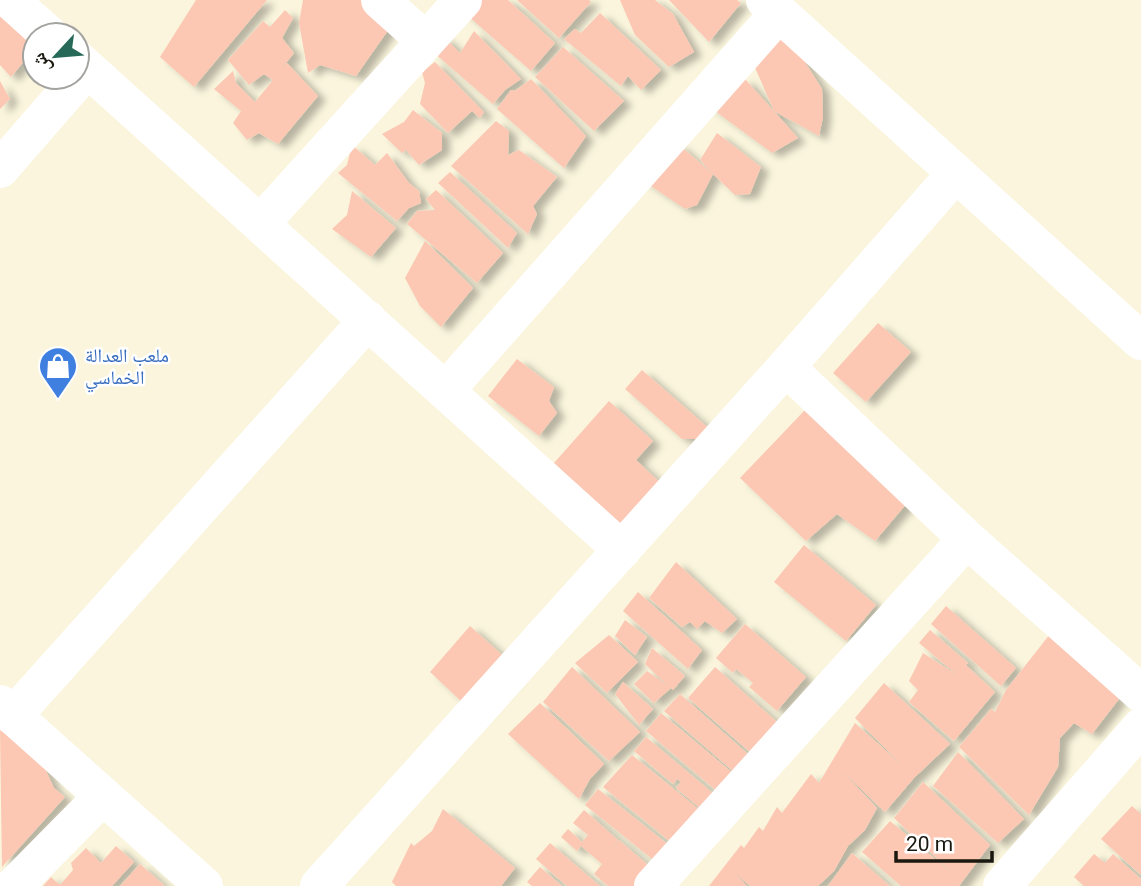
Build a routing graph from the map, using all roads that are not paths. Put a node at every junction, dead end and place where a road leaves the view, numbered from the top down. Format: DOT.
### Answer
graph roads {
  1 [pos="10,0"];
  2 [pos="380,0"];
  3 [pos="463,0"];
  4 [pos="772,6"];
  5 [pos="33,21"];
  6 [pos="426,41"];
  7 [pos="91,72"];
  8 [pos="61,91"];
  9 [pos="0,169"];
  10 [pos="956,173"];
  11 [pos="261,223"];
  12 [pos="369,320"];
  13 [pos="1135,323"];
  14 [pos="786,367"];
  15 [pos="446,390"];
  16 [pos="967,539"];
  17 [pos="622,550"];
  18 [pos="1141,693"];
  19 [pos="6,710"];
  20 [pos="1141,727"];
  21 [pos="103,796"];
  22 [pos="14,886"];
  23 [pos="204,886"];
  24 [pos="319,886"];
  25 [pos="653,886"];
  26 [pos="1002,886"];
  1 -- 5 [label="street"];
  2 -- 6 [label="street"];
  3 -- 6 [label="street"];
  4 -- 10 [label="street"];
  4 -- 15 [label="street"];
  6 -- 11 [label="street"];
  7 -- 11 [label="street"];
  8 -- 9 [label="street"];
  10 -- 13 [label="street"];
  10 -- 14 [label="street"];
  11 -- 12 [label="street"];
  12 -- 15 [label="street"];
  12 -- 19 [label="street"];
  14 -- 16 [label="street"];
  14 -- 17 [label="street"];
  15 -- 17 [label="street"];
  16 -- 18 [label="street"];
  16 -- 25 [label="street"];
  17 -- 24 [label="street"];
  19 -- 21 [label="street"];
  20 -- 26 [label="street"];
  21 -- 22 [label="street"];
  21 -- 23 [label="street"];
}
